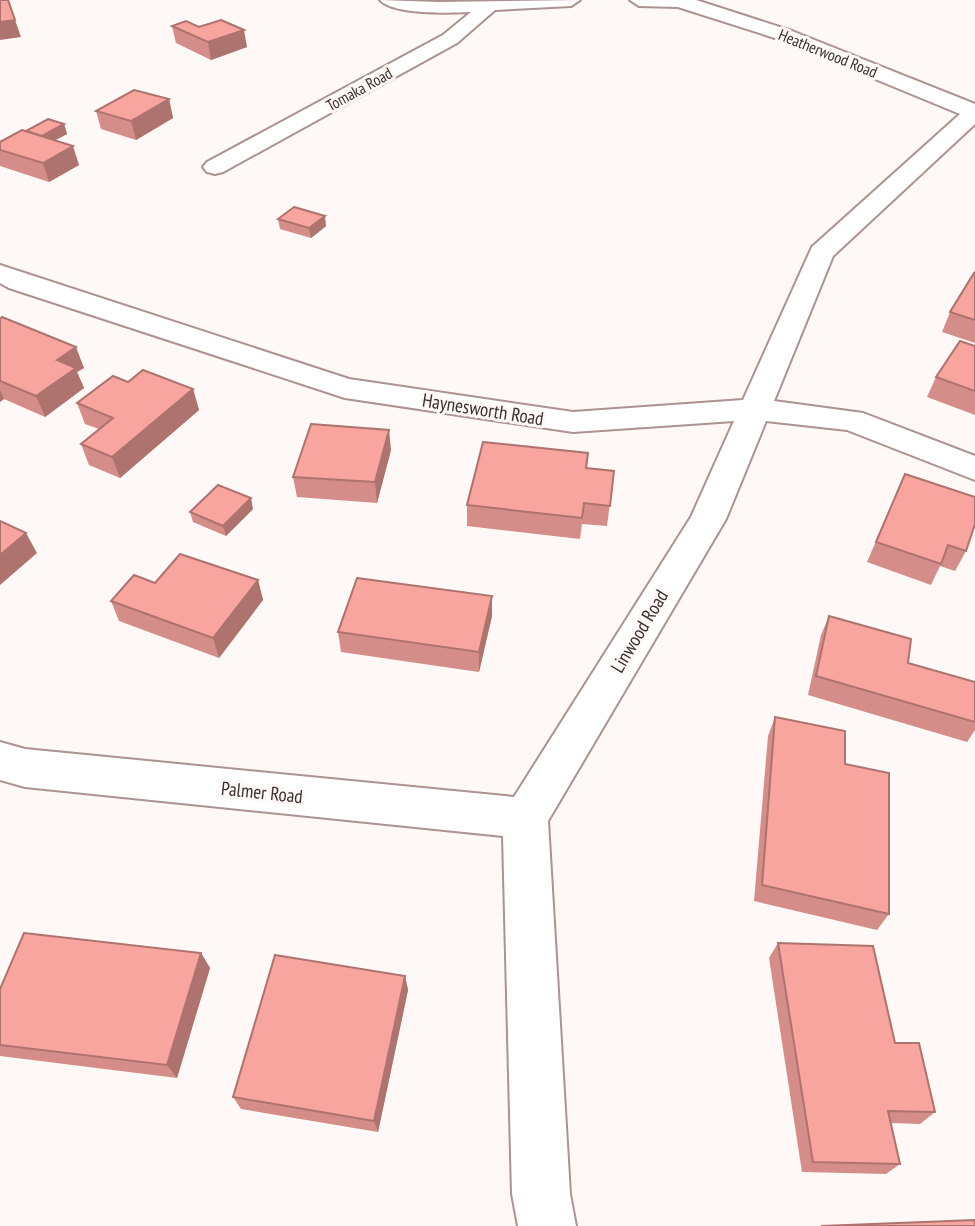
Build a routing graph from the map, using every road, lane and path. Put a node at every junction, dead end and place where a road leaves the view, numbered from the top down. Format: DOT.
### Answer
graph roads {
  1 [pos="389,0"];
  2 [pos="571,0"];
  3 [pos="639,0"];
  4 [pos="678,0"];
  5 [pos="492,3"];
  6 [pos="975,112"];
  7 [pos="215,167"];
  8 [pos="6,283"];
  9 [pos="753,409"];
  10 [pos="975,469"];
  11 [pos="0,761"];
  12 [pos="525,818"];
  13 [pos="547,1226"];
  1 -- 5 [label="street"];
  2 -- 5 [label="street"];
  3 -- 4 [label="street, Heatherwood Road"];
  4 -- 6 [label="street, Heatherwood Road"];
  5 -- 7 [label="street, Tomaka Road"];
  6 -- 9 [label="street, Linwood Road"];
  8 -- 9 [label="street, Haynesworth Road"];
  9 -- 10 [label="street, Haynesworth Road"];
  9 -- 12 [label="street, Linwood Road"];
  11 -- 12 [label="street, Palmer Road"];
  12 -- 13 [label="street"];
}
